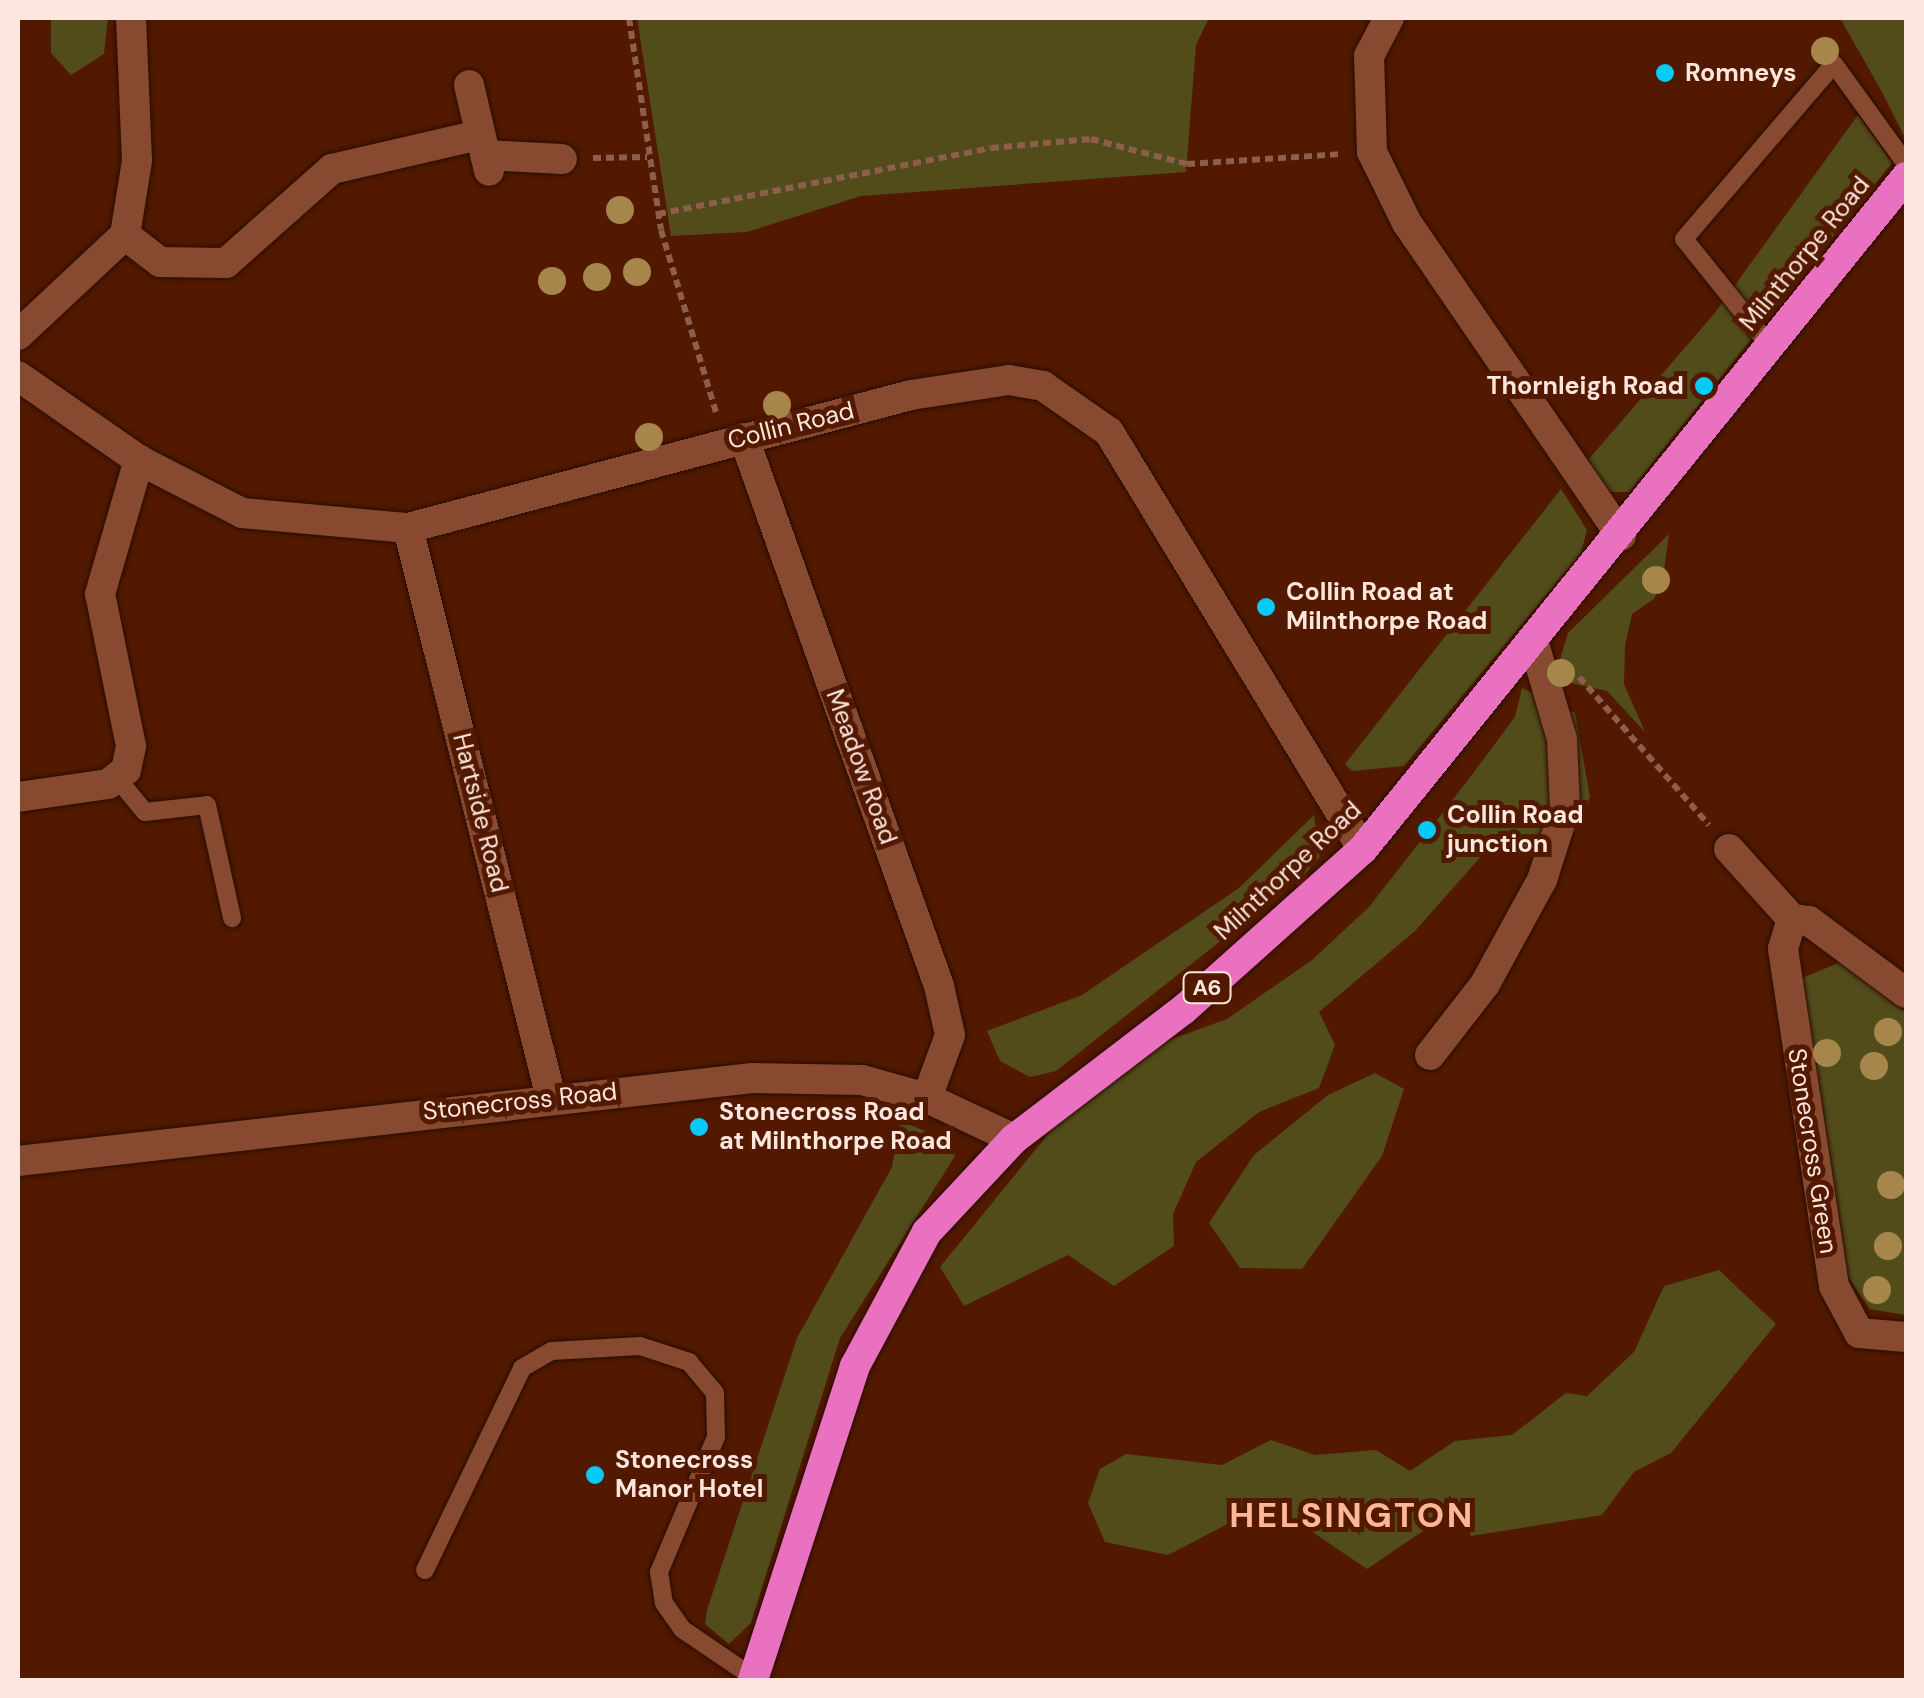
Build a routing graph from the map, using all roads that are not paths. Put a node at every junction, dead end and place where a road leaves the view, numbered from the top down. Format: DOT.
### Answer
graph roads {
  1 [pos="131,18"];
  2 [pos="1389,18"];
  3 [pos="469,84"];
  4 [pos="484,154"];
  5 [pos="568,160"];
  6 [pos="1906,164"];
  7 [pos="1906,177"];
  8 [pos="124,235"];
  9 [pos="18,335"];
  10 [pos="1770,346"];
  11 [pos="18,376"];
  12 [pos="732,430"];
  13 [pos="139,460"];
  14 [pos="408,528"];
  15 [pos="1620,536"];
  16 [pos="1534,644"];
  17 [pos="116,777"];
  18 [pos="18,797"];
  19 [pos="1729,848"];
  20 [pos="1363,849"];
  21 [pos="232,918"];
  22 [pos="1792,919"];
  23 [pos="1906,993"];
  24 [pos="1430,1055"];
  25 [pos="551,1098"];
  26 [pos="927,1098"];
  27 [pos="1014,1139"];
  28 [pos="18,1161"];
  29 [pos="1906,1337"];
  30 [pos="425,1570"];
  31 [pos="754,1679"];
  1 -- 8 [label="street"];
  2 -- 15 [label="street"];
  3 -- 4 [label="street"];
  4 -- 5 [label="street"];
  4 -- 8 [label="street"];
  6 -- 10 [label="lane"];
  7 -- 10 [label="highway, Milnthorpe Road / A6"];
  8 -- 9 [label="street"];
  10 -- 15 [label="highway, Milnthorpe Road / A6"];
  11 -- 13 [label="street, Collin Road"];
  12 -- 14 [label="street, Collin Road"];
  12 -- 20 [label="street, Collin Road"];
  12 -- 26 [label="street, Meadow Road"];
  13 -- 14 [label="street, Collin Road"];
  13 -- 17 [label="street"];
  14 -- 25 [label="street, Hartside Road"];
  15 -- 16 [label="highway, Milnthorpe Road / A6"];
  16 -- 20 [label="highway, Milnthorpe Road / A6"];
  16 -- 24 [label="street"];
  17 -- 18 [label="street"];
  17 -- 21 [label="lane"];
  19 -- 22 [label="street"];
  20 -- 27 [label="highway, Milnthorpe Road / A6"];
  22 -- 23 [label="street"];
  22 -- 29 [label="street, Stonecross Green"];
  25 -- 26 [label="street, Stonecross Road"];
  25 -- 28 [label="street, Stonecross Road"];
  26 -- 27 [label="street, Stonecross Road"];
  27 -- 31 [label="highway, Milnthorpe Road / A6"];
  30 -- 31 [label="lane"];
}
